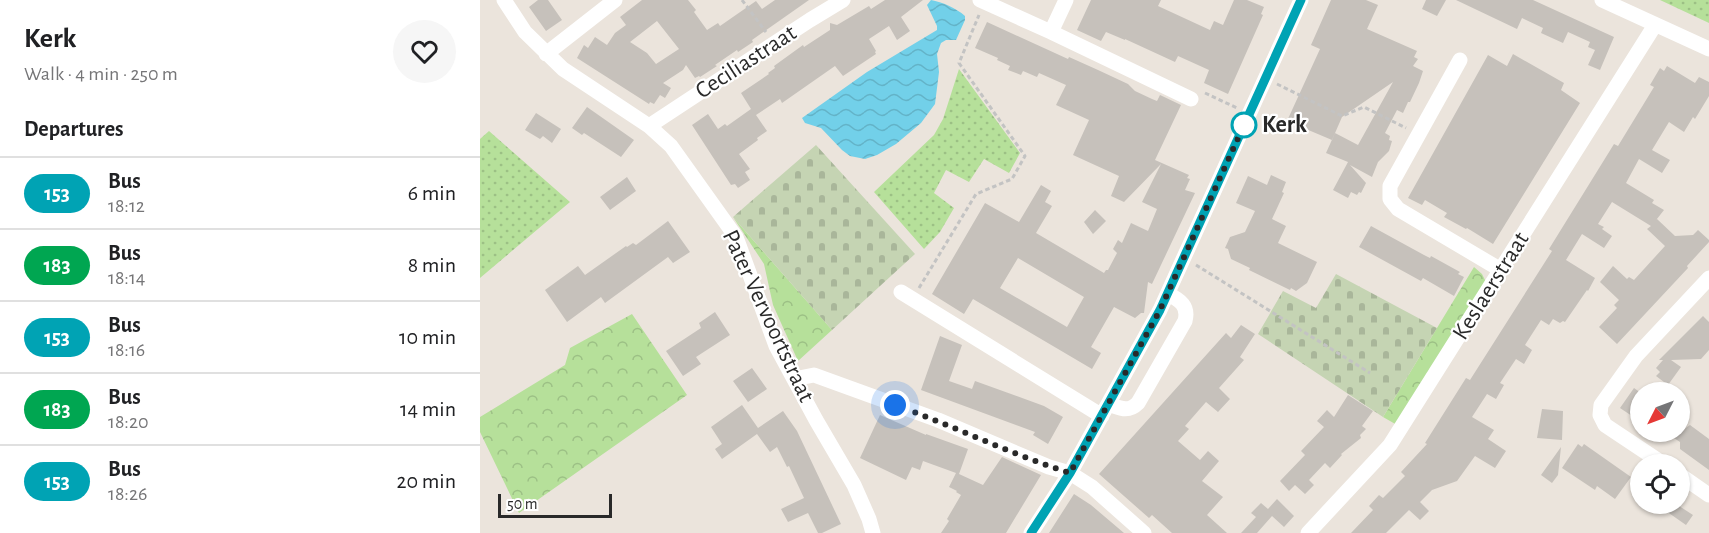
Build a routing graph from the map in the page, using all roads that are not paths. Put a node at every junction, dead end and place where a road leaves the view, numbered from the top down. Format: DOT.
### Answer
graph roads {
  1 [pos="504,0"];
  2 [pos="615,0"];
  3 [pos="843,0"];
  4 [pos="1066,0"];
  5 [pos="1301,0"];
  6 [pos="1602,0"];
  7 [pos="982,1"];
  8 [pos="1655,25"];
  9 [pos="1051,32"];
  10 [pos="1709,49"];
  11 [pos="546,54"];
  12 [pos="1460,60"];
  13 [pos="1191,99"];
  14 [pos="649,126"];
  15 [pos="1501,270"];
  16 [pos="1709,278"];
  17 [pos="1168,294"];
  18 [pos="907,296"];
  19 [pos="794,379"];
  20 [pos="1105,410"];
  21 [pos="1648,454"];
  22 [pos="1070,473"];
  23 [pos="1690,482"];
  24 [pos="1709,495"];
  25 [pos="873,533"];
  26 [pos="1031,533"];
  27 [pos="1143,533"];
  28 [pos="1308,533"];
  1 -- 11 [label="street, Pater Vervoortstraat"];
  2 -- 11 [label="street"];
  3 -- 14 [label="street, Ceciliastraat"];
  4 -- 9 [label="street"];
  5 -- 17 [label="street"];
  6 -- 8 [label="street"];
  7 -- 9 [label="street"];
  8 -- 10 [label="street"];
  8 -- 15 [label="street, Keslaerstraat"];
  9 -- 13 [label="street"];
  11 -- 14 [label="street, Pater Vervoortstraat"];
  12 -- 15 [label="street"];
  14 -- 19 [label="street, Pater Vervoortstraat"];
  15 -- 28 [label="street, Keslaerstraat"];
  16 -- 21 [label="street"];
  17 -- 20 [label="street"];
  17 -- 20 [label="street"];
  18 -- 20 [label="street"];
  19 -- 22 [label="street"];
  19 -- 25 [label="street, Pater Vervoortstraat"];
  20 -- 22 [label="street"];
  22 -- 26 [label="street"];
  22 -- 27 [label="street"];
  23 -- 24 [label="street"];
}
